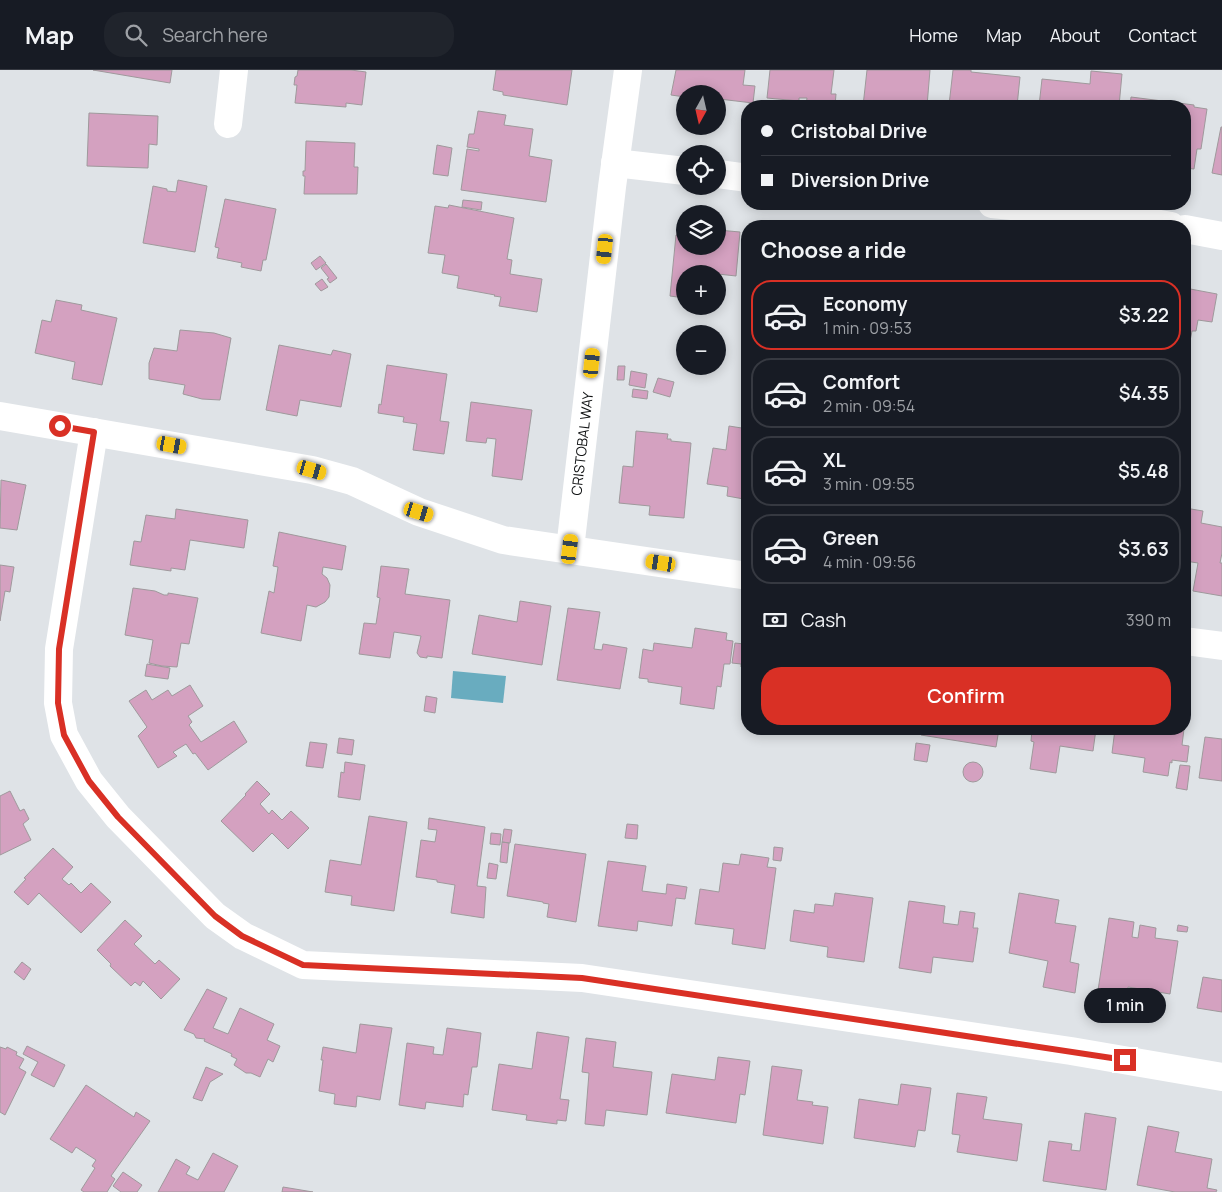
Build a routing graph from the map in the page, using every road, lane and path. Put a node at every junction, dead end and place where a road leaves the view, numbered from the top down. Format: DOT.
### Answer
graph roads {
  1 [pos="234,70"];
  2 [pos="628,70"];
  3 [pos="228,124"];
  4 [pos="615,163"];
  5 [pos="676,170"];
  6 [pos="726,175"];
  7 [pos="741,177"];
  8 [pos="1048,210"];
  9 [pos="1138,220"];
  10 [pos="1191,230"];
  11 [pos="1222,236"];
  12 [pos="0,416"];
  13 [pos="94,432"];
  14 [pos="570,549"];
  15 [pos="741,575"];
  16 [pos="1191,642"];
  17 [pos="1222,646"];
  18 [pos="1222,1077"];
  1 -- 3 [label="street"];
  2 -- 4 [label="street, CRISTOBAL WAY"];
  4 -- 5 [label="street"];
  4 -- 14 [label="street, CRISTOBAL WAY"];
  6 -- 7 [label="street"];
  8 -- 9 [label="street"];
  10 -- 11 [label="street"];
  12 -- 13 [label="street"];
  13 -- 14 [label="street"];
  13 -- 18 [label="street"];
  14 -- 15 [label="street"];
  16 -- 17 [label="street"];
}
